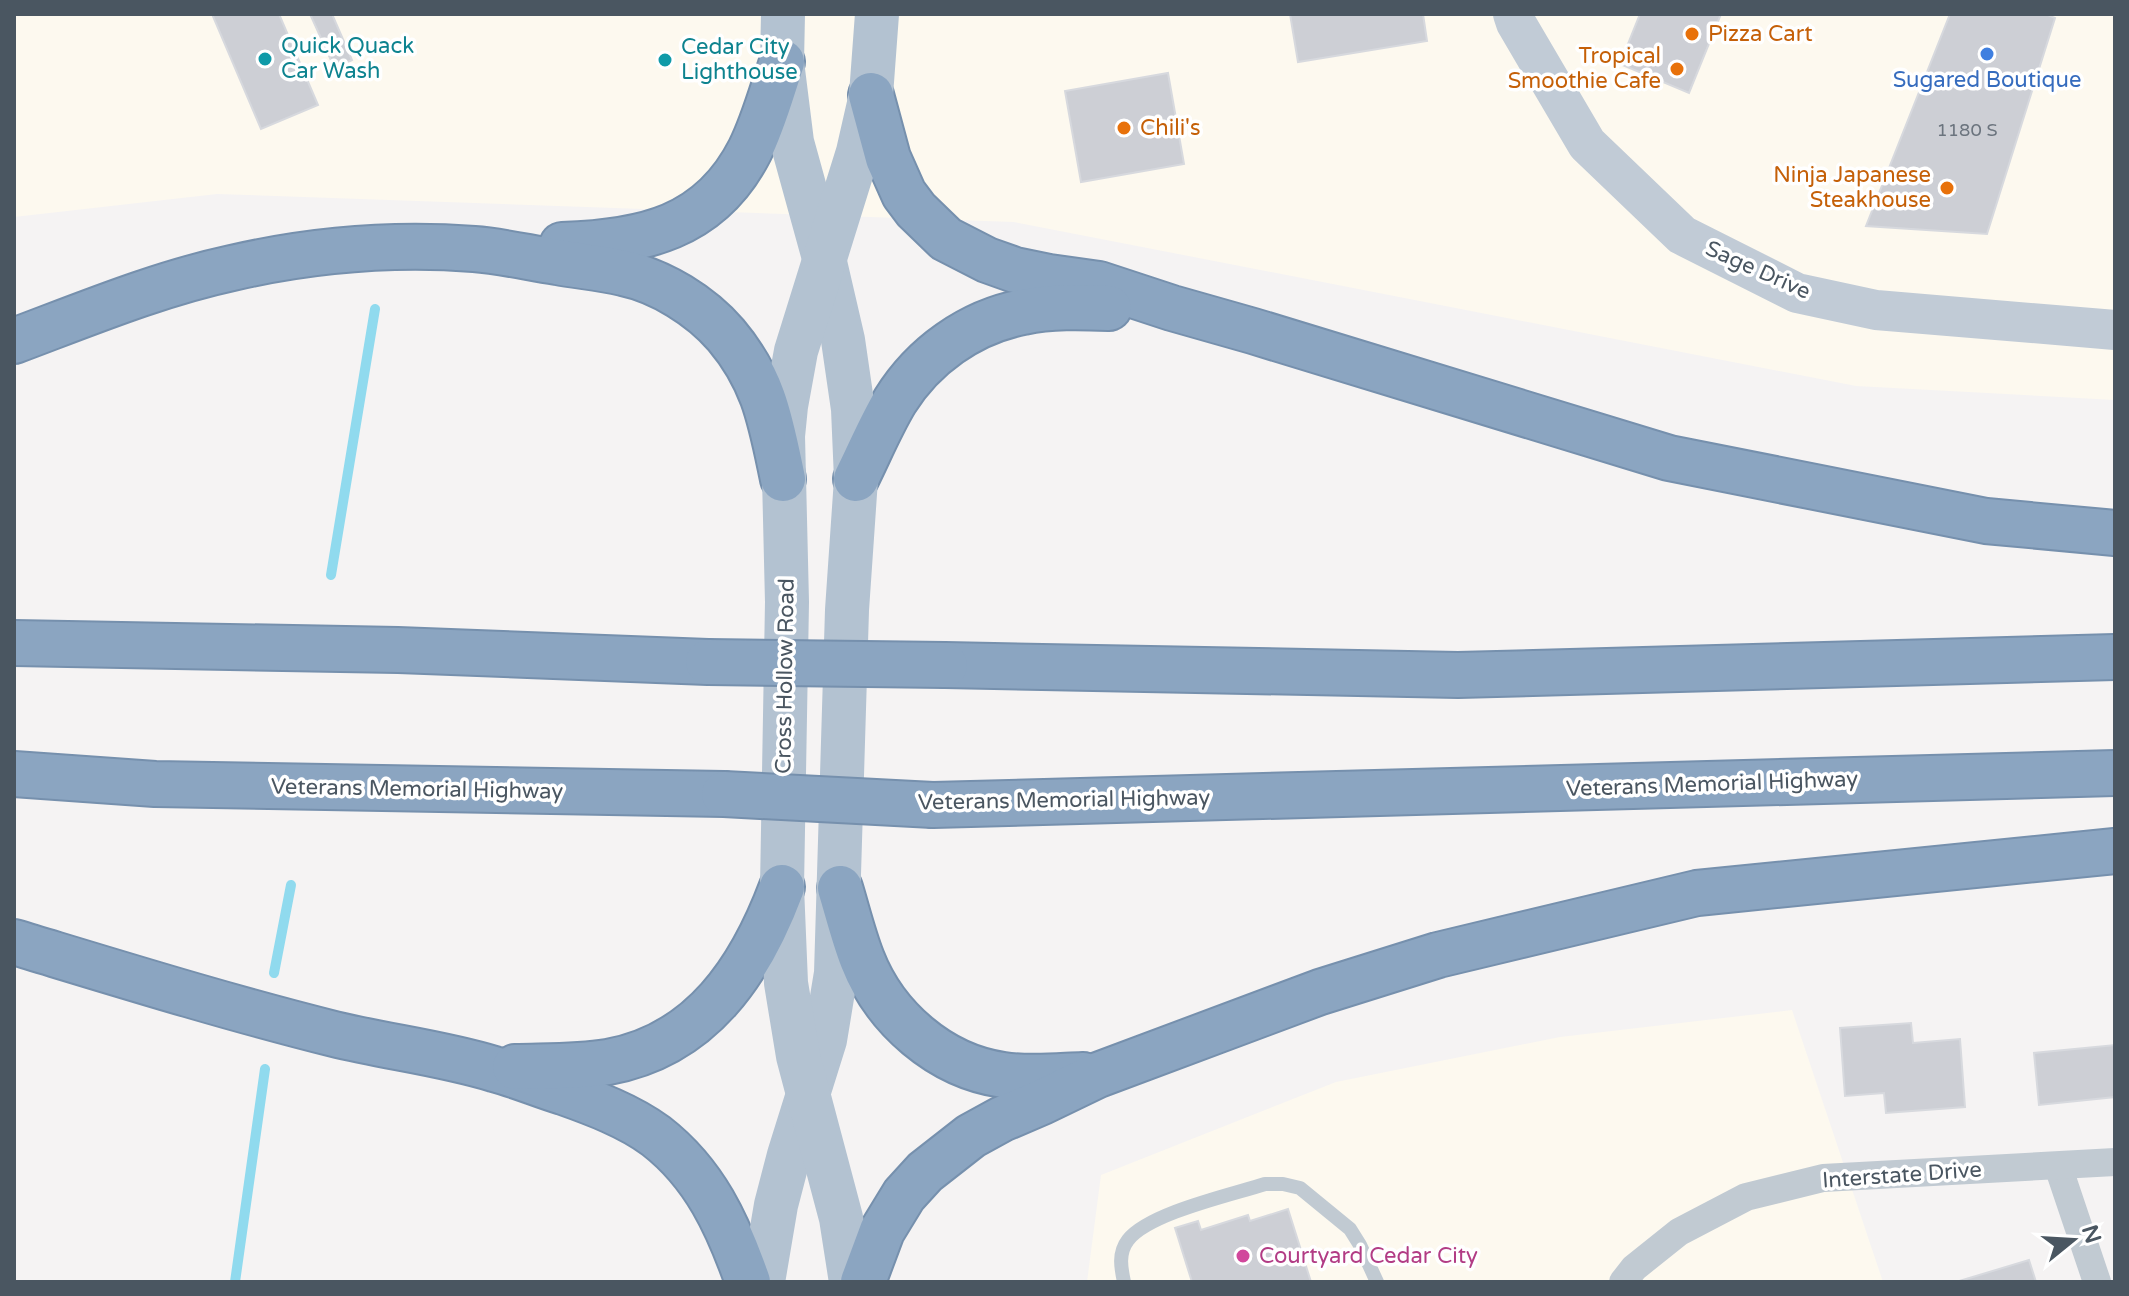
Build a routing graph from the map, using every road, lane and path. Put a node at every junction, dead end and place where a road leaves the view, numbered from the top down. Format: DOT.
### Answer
graph roads {
  1 [pos="783,14"];
  2 [pos="877,14"];
  3 [pos="1513,14"];
  4 [pos="782,62"];
  5 [pos="871,95"];
  6 [pos="475,249"];
  7 [pos="824,258"];
  8 [pos="1172,308"];
  9 [pos="2115,330"];
  10 [pos="14,341"];
  11 [pos="783,479"];
  12 [pos="856,479"];
  13 [pos="2115,533"];
  14 [pos="14,643"];
  15 [pos="2115,657"];
  16 [pos="2115,773"];
  17 [pos="14,774"];
  18 [pos="2115,851"];
  19 [pos="782,887"];
  20 [pos="840,888"];
  21 [pos="14,942"];
  22 [pos="493,1068"];
  23 [pos="1098,1075"];
  24 [pos="808,1097"];
  25 [pos="2115,1162"];
  26 [pos="2058,1166"];
  27 [pos="748,1282"];
  28 [pos="763,1282"];
  29 [pos="851,1282"];
  30 [pos="863,1282"];
  31 [pos="1124,1282"];
  32 [pos="1377,1282"];
  33 [pos="1623,1282"];
  34 [pos="2097,1282"];
  1 -- 4 [label="main road, Cross Hollow Road"];
  2 -- 5 [label="main road, Cross Hollow Road"];
  3 -- 9 [label="main road, Sage Drive"];
  4 -- 6 [label="highway"];
  4 -- 7 [label="main road, Cross Hollow Road"];
  5 -- 7 [label="main road, Cross Hollow Road"];
  5 -- 8 [label="highway"];
  6 -- 10 [label="highway"];
  6 -- 11 [label="highway"];
  7 -- 11 [label="main road, Cross Hollow Road"];
  7 -- 12 [label="main road, Cross Hollow Road"];
  8 -- 12 [label="highway"];
  8 -- 13 [label="highway"];
  11 -- 19 [label="main road, Cross Hollow Road"];
  12 -- 20 [label="main road, Cross Hollow Road"];
  14 -- 15 [label="highway, bridge"];
  16 -- 17 [label="highway, Veterans Memorial Highway, bridge"];
  18 -- 23 [label="highway"];
  19 -- 22 [label="highway"];
  19 -- 24 [label="main road, Cross Hollow Road"];
  20 -- 23 [label="highway"];
  20 -- 24 [label="main road, Cross Hollow Road"];
  21 -- 22 [label="highway"];
  22 -- 27 [label="highway"];
  23 -- 30 [label="highway"];
  24 -- 28 [label="main road, Cross Hollow Road"];
  24 -- 29 [label="main road, Cross Hollow Road"];
  25 -- 26 [label="street, Interstate Drive"];
  26 -- 33 [label="street, Interstate Drive"];
  26 -- 34 [label="street"];
  31 -- 32 [label="lane"];
}
